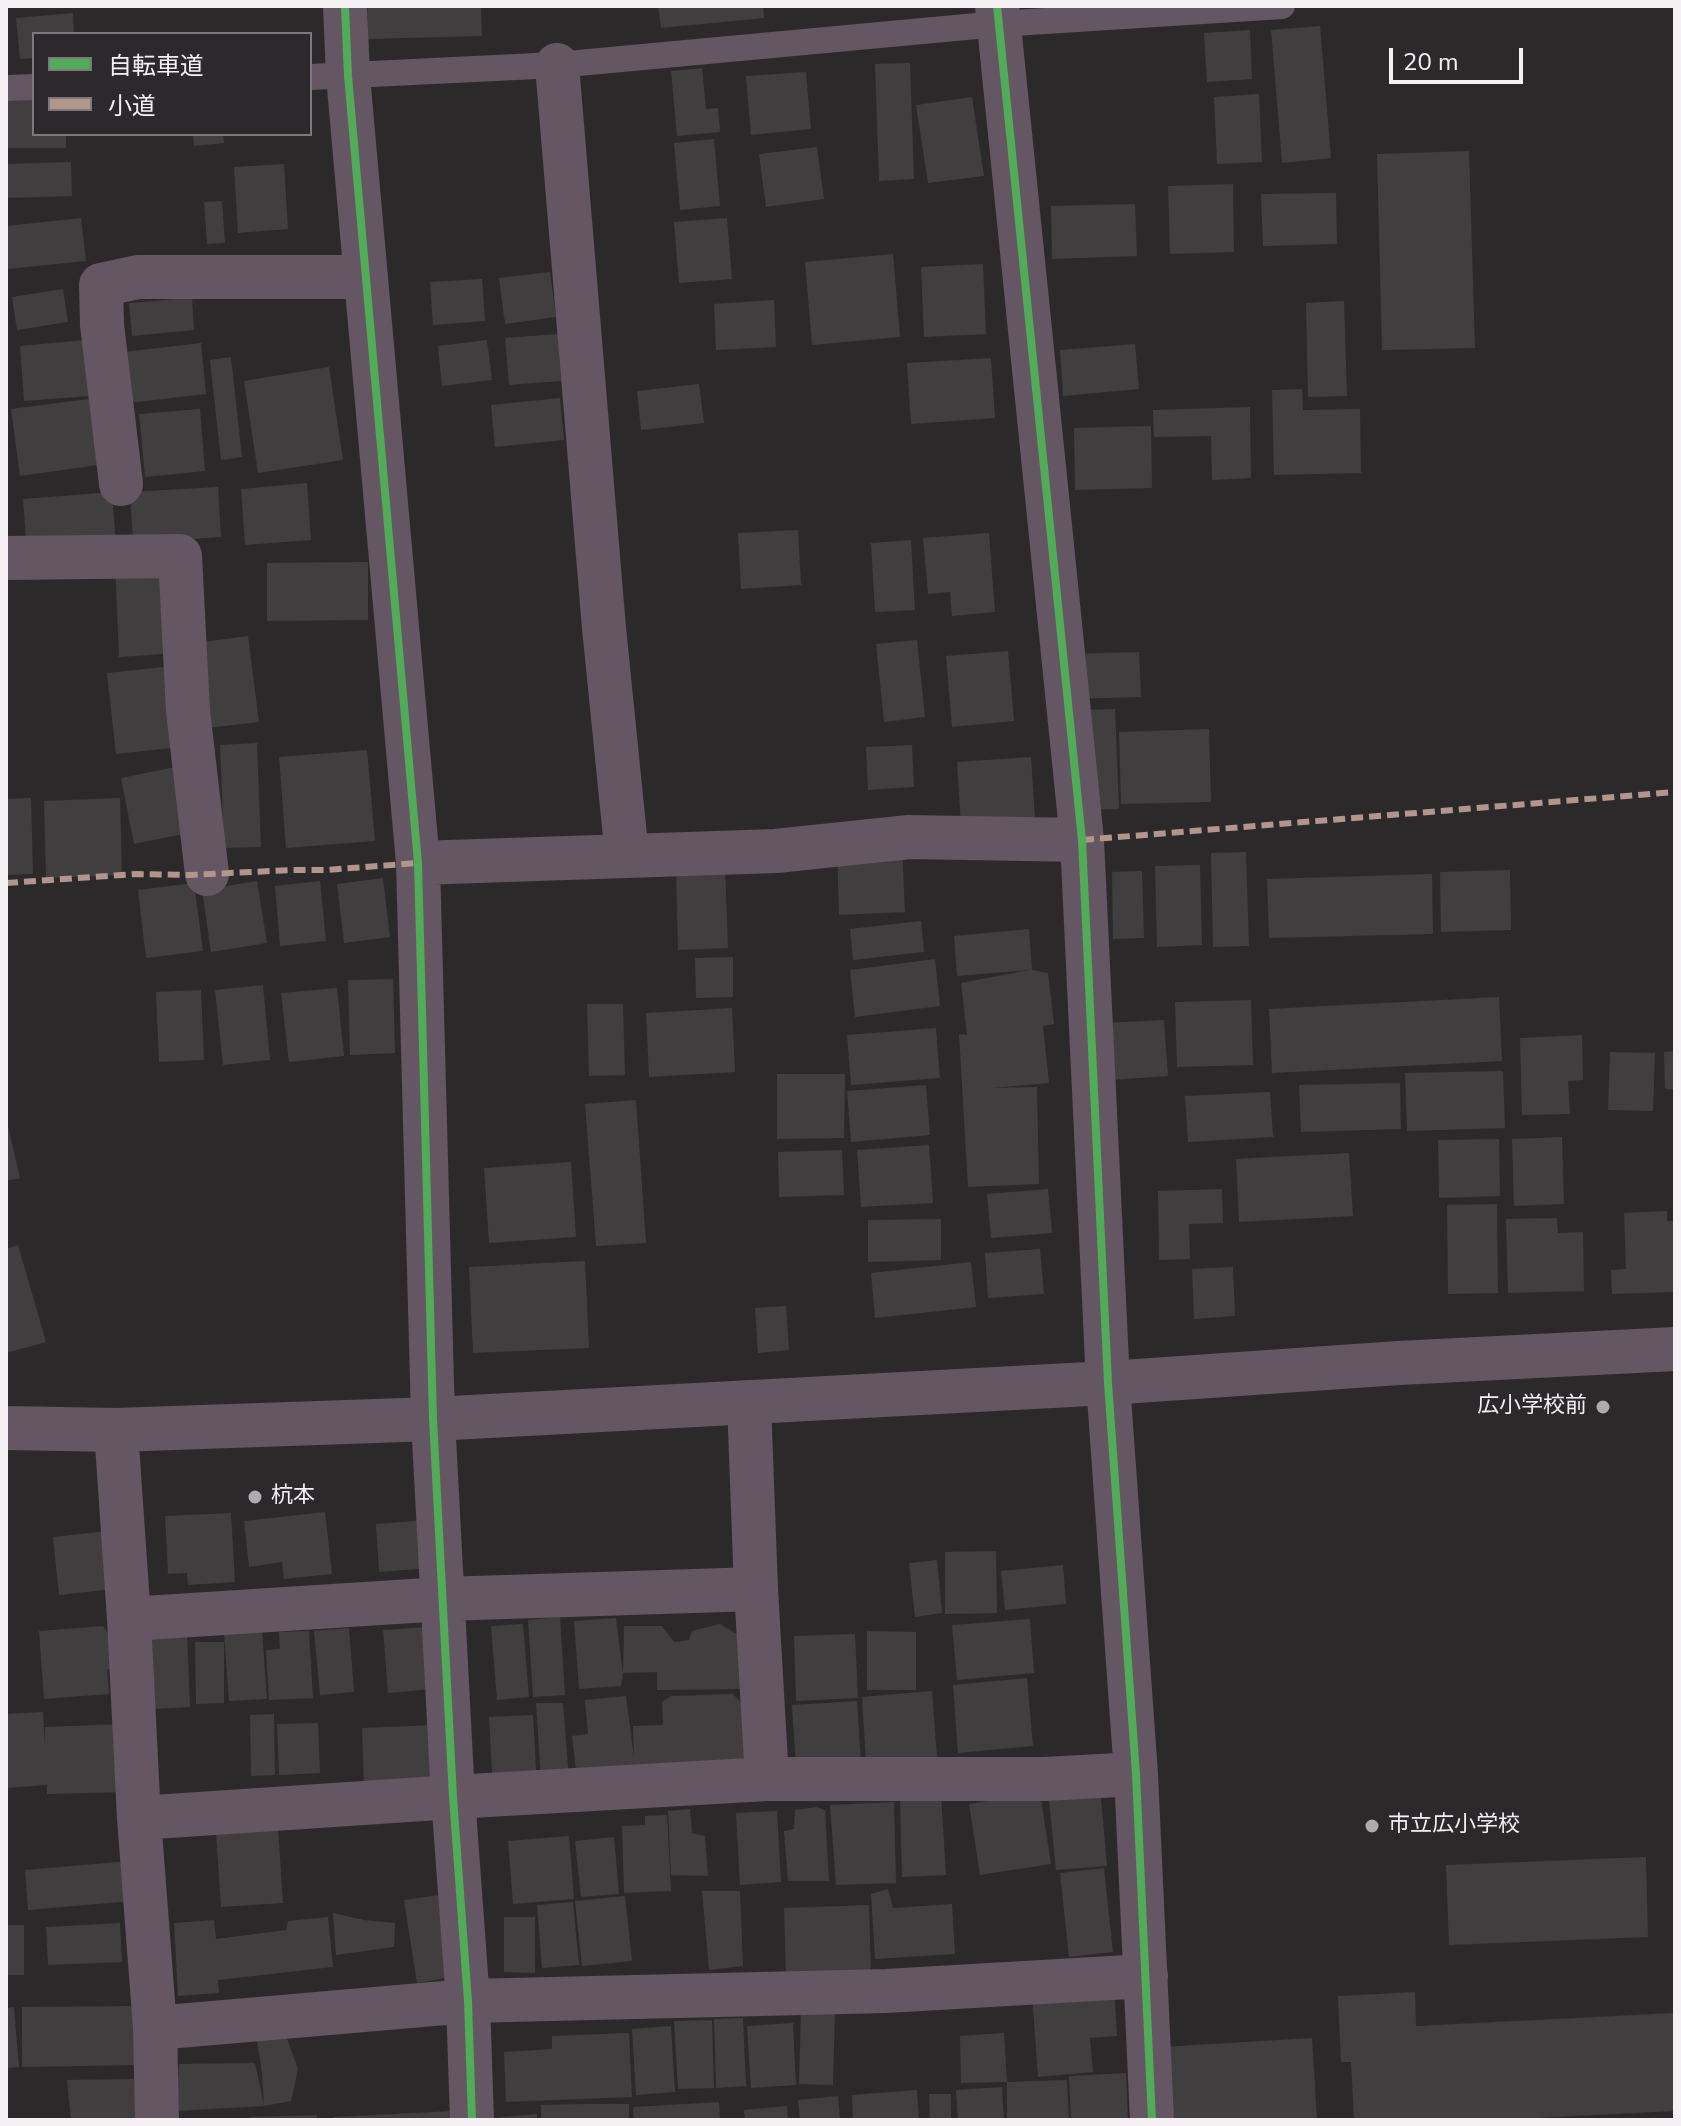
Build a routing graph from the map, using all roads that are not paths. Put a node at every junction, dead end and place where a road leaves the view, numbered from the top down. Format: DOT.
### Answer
graph roads {
  1 [pos="345,6"];
  2 [pos="1282,6"];
  3 [pos="997,15"];
  4 [pos="557,65"];
  5 [pos="329,77"];
  6 [pos="32,87"];
  7 [pos="6,88"];
  8 [pos="366,277"];
  9 [pos="121,484"];
  10 [pos="6,558"];
  11 [pos="1082,840"];
  12 [pos="627,856"];
  13 [pos="418,863"];
  14 [pos="207,874"];
  15 [pos="1675,1349"];
  16 [pos="1108,1383"];
  17 [pos="749,1402"];
  18 [pos="433,1419"];
  19 [pos="6,1428"];
  20 [pos="116,1430"];
  21 [pos="756,1589"];
  22 [pos="443,1599"];
  23 [pos="129,1619"];
  24 [pos="1136,1774"];
  25 [pos="767,1779"];
  26 [pos="453,1797"];
  27 [pos="139,1818"];
  28 [pos="1146,1976"];
  29 [pos="468,2001"];
  30 [pos="155,2028"];
  31 [pos="157,2120"];
  32 [pos="472,2120"];
  33 [pos="1152,2120"];
  1 -- 5 [label="street"];
  2 -- 3 [label="lane"];
  3 -- 4 [label="lane"];
  3 -- 11 [label="street"];
  4 -- 5 [label="lane"];
  4 -- 12 [label="street"];
  5 -- 8 [label="street"];
  6 -- 7 [label="lane"];
  8 -- 9 [label="street"];
  8 -- 13 [label="street"];
  10 -- 14 [label="street"];
  11 -- 12 [label="street"];
  11 -- 16 [label="street"];
  12 -- 13 [label="street"];
  13 -- 18 [label="street"];
  15 -- 16 [label="street"];
  16 -- 17 [label="street"];
  16 -- 24 [label="street"];
  17 -- 18 [label="street"];
  17 -- 21 [label="street"];
  18 -- 20 [label="street"];
  18 -- 22 [label="street"];
  19 -- 20 [label="street"];
  20 -- 23 [label="street"];
  21 -- 22 [label="street"];
  21 -- 25 [label="street"];
  22 -- 23 [label="street"];
  22 -- 26 [label="street"];
  23 -- 27 [label="street"];
  24 -- 25 [label="street"];
  24 -- 28 [label="street"];
  25 -- 26 [label="street"];
  26 -- 27 [label="street"];
  26 -- 29 [label="street"];
  27 -- 30 [label="street"];
  28 -- 29 [label="street"];
  28 -- 33 [label="street"];
  29 -- 30 [label="street"];
  29 -- 32 [label="street"];
  30 -- 31 [label="street"];
}
